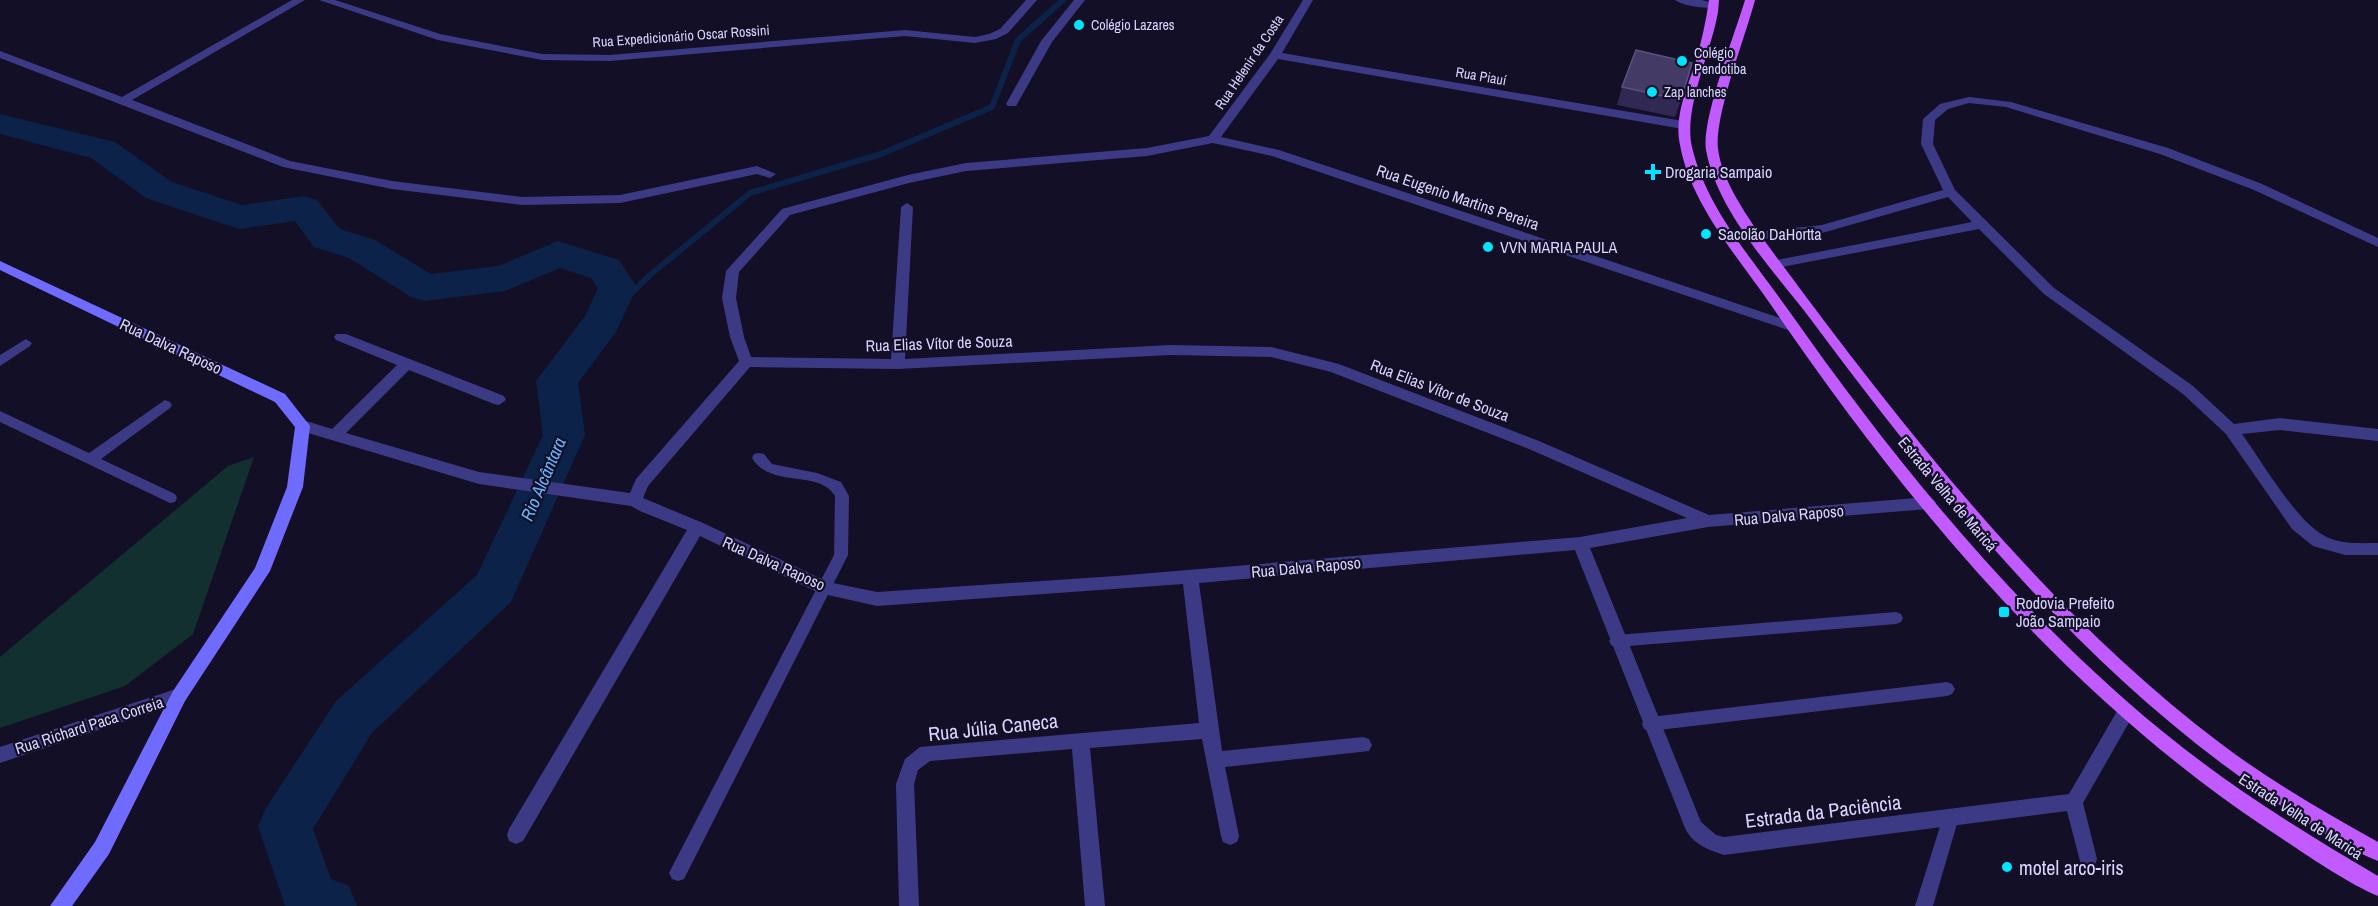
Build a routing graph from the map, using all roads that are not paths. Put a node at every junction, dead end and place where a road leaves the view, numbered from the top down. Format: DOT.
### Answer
graph roads {
  1 [pos="300,0"];
  2 [pos="324,0"];
  3 [pos="1032,0"];
  4 [pos="1080,0"];
  5 [pos="1308,0"];
  6 [pos="1680,0"];
  7 [pos="1750,0"];
  8 [pos="1714,2"];
  9 [pos="0,54"];
  10 [pos="1275,55"];
  11 [pos="124,100"];
  12 [pos="1012,104"];
  13 [pos="1683,125"];
  14 [pos="1213,139"];
  15 [pos="770,174"];
  16 [pos="1950,192"];
  17 [pos="907,207"];
  18 [pos="1982,224"];
  19 [pos="1756,236"];
  20 [pos="2378,243"];
  21 [pos="1777,264"];
  22 [pos="0,265"];
  23 [pos="1793,327"];
  24 [pos="342,337"];
  25 [pos="26,344"];
  26 [pos="0,361"];
  27 [pos="746,362"];
  28 [pos="407,363"];
  29 [pos="898,364"];
  30 [pos="499,400"];
  31 [pos="165,405"];
  32 [pos="3,421"];
  33 [pos="303,426"];
  34 [pos="2231,430"];
  35 [pos="335,435"];
  36 [pos="2378,435"];
  37 [pos="759,458"];
  38 [pos="90,460"];
  39 [pos="170,498"];
  40 [pos="635,500"];
  41 [pos="1928,503"];
  42 [pos="1708,522"];
  43 [pos="697,527"];
  44 [pos="1580,543"];
  45 [pos="2378,549"];
  46 [pos="1190,577"];
  47 [pos="825,588"];
  48 [pos="1896,618"];
  49 [pos="1617,641"];
  50 [pos="1947,689"];
  51 [pos="179,696"];
  52 [pos="2126,712"];
  53 [pos="1650,724"];
  54 [pos="1209,730"];
  55 [pos="1080,740"];
  56 [pos="1363,745"];
  57 [pos="0,755"];
  58 [pos="1215,760"];
  59 [pos="2074,802"];
  60 [pos="1951,817"];
  61 [pos="516,835"];
  62 [pos="1230,836"];
  63 [pos="2378,852"];
  64 [pos="2088,859"];
  65 [pos="678,873"];
  66 [pos="2378,887"];
  67 [pos="60,906"];
  68 [pos="909,906"];
  69 [pos="1095,906"];
  70 [pos="1924,906"];
  1 -- 11 [label="street"];
  2 -- 3 [label="street, Rua Expedicionário Oscar Rossini"];
  4 -- 12 [label="street"];
  5 -- 10 [label="street, Rua Helenir da Costa"];
  6 -- 8 [label="street"];
  7 -- 19 [label="main road, Estrada Velha de Maricá"];
  8 -- 13 [label="main road, Estrada Velha de Maricá"];
  9 -- 11 [label="street"];
  10 -- 13 [label="street, Rua Piauí"];
  10 -- 14 [label="street, Rua Helenir da Costa"];
  11 -- 15 [label="street"];
  13 -- 23 [label="main road, Estrada Velha de Maricá"];
  14 -- 23 [label="street, Rua Eugenio Martins Pereira"];
  14 -- 27 [label="street"];
  16 -- 18 [label="street"];
  16 -- 19 [label="street"];
  16 -- 20 [label="street"];
  17 -- 29 [label="street"];
  18 -- 21 [label="street"];
  18 -- 34 [label="street"];
  19 -- 21 [label="main road, Estrada Velha de Maricá"];
  21 -- 63 [label="main road, Estrada Velha de Maricá"];
  22 -- 33 [label="street, Rua Dalva Raposo"];
  23 -- 41 [label="main road, Estrada Velha de Maricá"];
  24 -- 28 [label="street"];
  25 -- 26 [label="lane"];
  27 -- 29 [label="street, Rua Elias Vítor de Souza"];
  27 -- 40 [label="street"];
  28 -- 30 [label="street"];
  28 -- 35 [label="street"];
  29 -- 42 [label="street, Rua Elias Vítor de Souza"];
  31 -- 38 [label="lane"];
  32 -- 38 [label="lane"];
  33 -- 35 [label="street"];
  33 -- 51 [label="street"];
  34 -- 36 [label="street"];
  34 -- 45 [label="street"];
  35 -- 40 [label="street, Rua Dalva Raposo"];
  37 -- 47 [label="lane"];
  38 -- 39 [label="lane"];
  40 -- 43 [label="street, Rua Dalva Raposo"];
  41 -- 42 [label="street, Rua Dalva Raposo"];
  41 -- 52 [label="main road, Estrada Velha de Maricá"];
  42 -- 44 [label="street, Rua Dalva Raposo"];
  43 -- 47 [label="street, Rua Dalva Raposo"];
  43 -- 61 [label="street"];
  44 -- 46 [label="street, Rua Dalva Raposo"];
  44 -- 49 [label="street, Estrada da Paciência"];
  46 -- 47 [label="street, Rua Dalva Raposo"];
  46 -- 54 [label="street"];
  47 -- 65 [label="lane"];
  48 -- 49 [label="lane"];
  49 -- 53 [label="street, Estrada da Paciência"];
  50 -- 53 [label="lane"];
  51 -- 57 [label="street, Rua Richard Paca Correia"];
  51 -- 67 [label="street"];
  52 -- 59 [label="street"];
  52 -- 66 [label="main road, Estrada Velha de Maricá"];
  53 -- 60 [label="street, Estrada da Paciência"];
  54 -- 55 [label="street, Rua Júlia Caneca"];
  54 -- 58 [label="street"];
  55 -- 68 [label="street, Rua Júlia Caneca"];
  55 -- 69 [label="street, Rua Júlia Caneca"];
  56 -- 58 [label="street"];
  58 -- 62 [label="street"];
  59 -- 60 [label="street, Estrada da Paciência"];
  59 -- 64 [label="street"];
  60 -- 70 [label="lane"];
}
